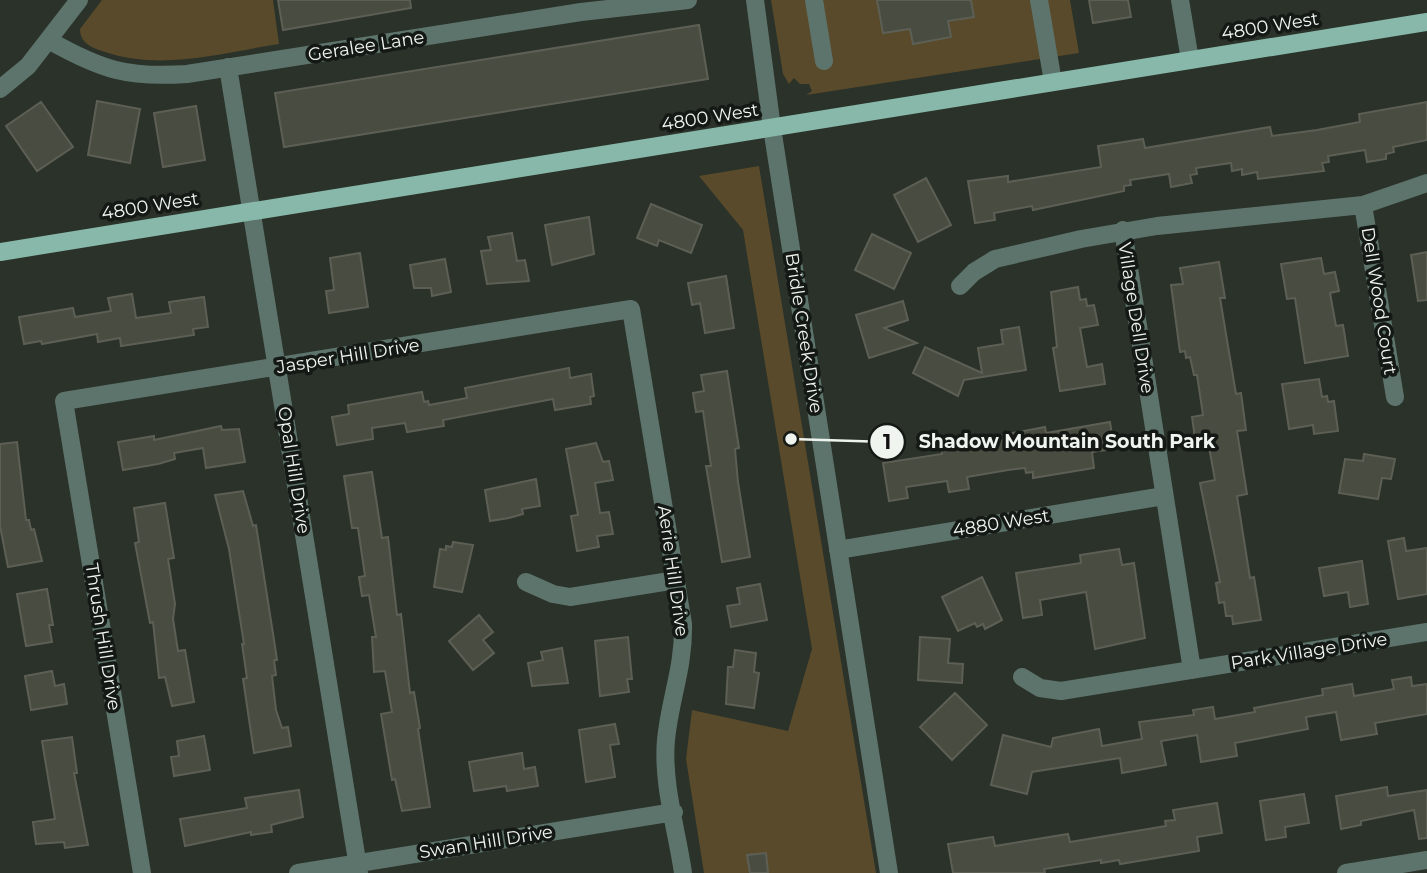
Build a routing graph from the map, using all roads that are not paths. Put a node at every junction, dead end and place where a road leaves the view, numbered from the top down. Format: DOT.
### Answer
graph roads {
  1 [pos="79,0"];
  2 [pos="688,0"];
  3 [pos="755,0"];
  4 [pos="814,0"];
  5 [pos="1039,0"];
  6 [pos="1180,0"];
  7 [pos="609,5"];
  8 [pos="1427,22"];
  9 [pos="50,41"];
  10 [pos="1191,60"];
  11 [pos="824,61"];
  12 [pos="228,67"];
  13 [pos="1053,82"];
  14 [pos="0,89"];
  15 [pos="772,128"];
  16 [pos="1427,183"];
  17 [pos="1363,205"];
  18 [pos="251,211"];
  19 [pos="1123,230"];
  20 [pos="0,252"];
  21 [pos="960,286"];
  22 [pos="631,309"];
  23 [pos="278,368"];
  24 [pos="1395,397"];
  25 [pos="64,401"];
  26 [pos="1164,496"];
  27 [pos="838,550"];
  28 [pos="676,580"];
  29 [pos="526,582"];
  30 [pos="1427,632"];
  31 [pos="1192,670"];
  32 [pos="1022,677"];
  33 [pos="674,812"];
  34 [pos="1427,860"];
  35 [pos="358,868"];
  36 [pos="1371,871"];
  37 [pos="142,873"];
  38 [pos="298,873"];
  39 [pos="683,873"];
  40 [pos="889,873"];
  41 [pos="1346,873"];
  1 -- 9 [label="street"];
  2 -- 7 [label="street, Geralee Lane"];
  3 -- 15 [label="street, Bridle Creek Drive"];
  4 -- 11 [label="street"];
  5 -- 13 [label="street"];
  6 -- 10 [label="street"];
  7 -- 12 [label="street, Geralee Lane"];
  8 -- 10 [label="main road, 4800 West"];
  9 -- 12 [label="street, Geralee Lane"];
  9 -- 14 [label="street"];
  10 -- 13 [label="main road, 4800 West"];
  12 -- 18 [label="street, Opal Hill Drive"];
  13 -- 15 [label="main road, 4800 West"];
  15 -- 18 [label="main road, 4800 West"];
  15 -- 27 [label="street, Bridle Creek Drive"];
  16 -- 17 [label="street, Village Dell Drive"];
  17 -- 19 [label="street, Village Dell Drive"];
  17 -- 24 [label="street, Dell Wood Court"];
  18 -- 20 [label="main road, 4800 West"];
  18 -- 23 [label="street, Opal Hill Drive"];
  19 -- 21 [label="street"];
  19 -- 26 [label="street, Village Dell Drive"];
  22 -- 23 [label="street, Jasper Hill Drive"];
  22 -- 28 [label="street, Aerie Hill Drive"];
  23 -- 25 [label="street, Jasper Hill Drive"];
  23 -- 35 [label="street, Opal Hill Drive"];
  25 -- 37 [label="street, Thrush Hill Drive"];
  26 -- 27 [label="street, 4880 West"];
  26 -- 31 [label="street, Village Dell Drive"];
  27 -- 40 [label="street, Bridle Creek Drive"];
  28 -- 29 [label="street"];
  28 -- 33 [label="street, Aerie Hill Drive"];
  30 -- 31 [label="street, Park Village Drive"];
  31 -- 32 [label="street, Park Village Drive"];
  33 -- 35 [label="street, Swan Hill Drive"];
  33 -- 39 [label="street, Aerie Hill Drive"];
  34 -- 36 [label="street"];
  35 -- 38 [label="street, Swan Hill Drive"];
  36 -- 41 [label="street"];
}
